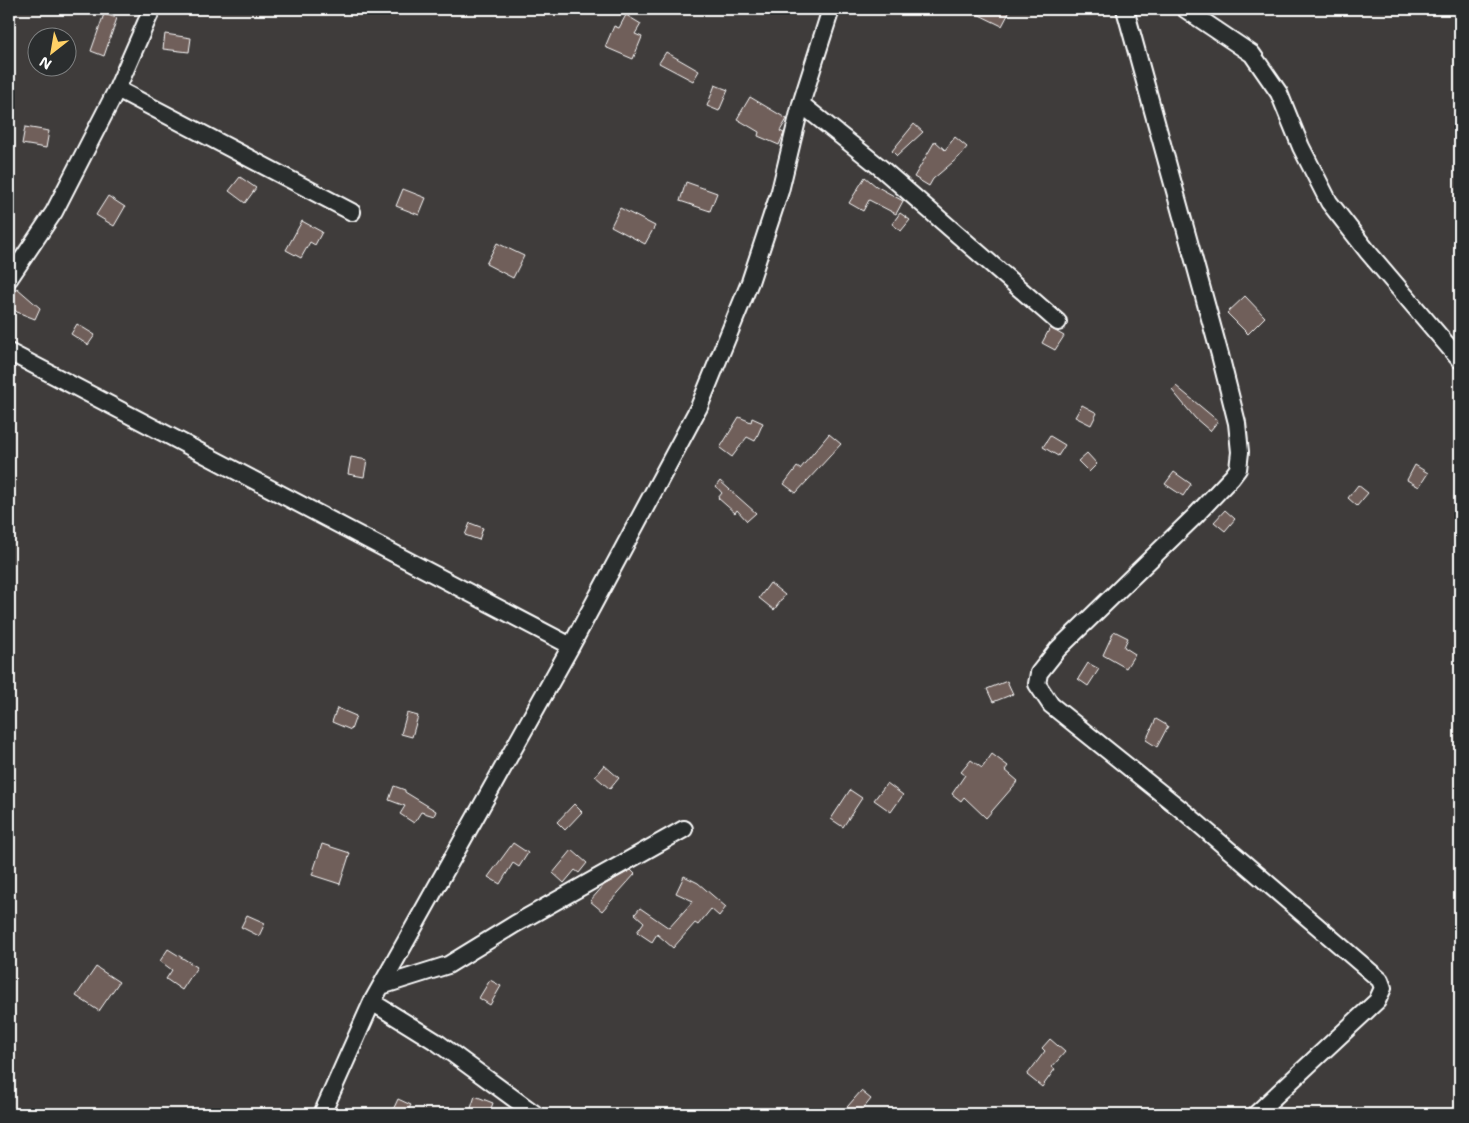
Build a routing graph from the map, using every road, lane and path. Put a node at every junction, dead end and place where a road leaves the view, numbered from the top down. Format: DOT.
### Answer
graph roads {
  1 [pos="152,9"];
  2 [pos="831,9"];
  3 [pos="1125,9"];
  4 [pos="1185,9"];
  5 [pos="117,90"];
  6 [pos="801,104"];
  7 [pos="352,212"];
  8 [pos="9,279"];
  9 [pos="1058,322"];
  10 [pos="9,352"];
  11 [pos="1460,360"];
  12 [pos="571,646"];
  13 [pos="684,829"];
  14 [pos="381,986"];
  15 [pos="372,1002"];
  16 [pos="322,1114"];
  17 [pos="535,1114"];
  18 [pos="1256,1114"];
  1 -- 5 [label="street"];
  2 -- 6 [label="street"];
  3 -- 18 [label="street"];
  4 -- 11 [label="street"];
  5 -- 7 [label="street"];
  5 -- 8 [label="street"];
  6 -- 9 [label="street"];
  6 -- 12 [label="street"];
  10 -- 12 [label="street"];
  12 -- 14 [label="street"];
  13 -- 14 [label="street"];
  14 -- 15 [label="street"];
  15 -- 16 [label="street"];
  15 -- 17 [label="street"];
}
